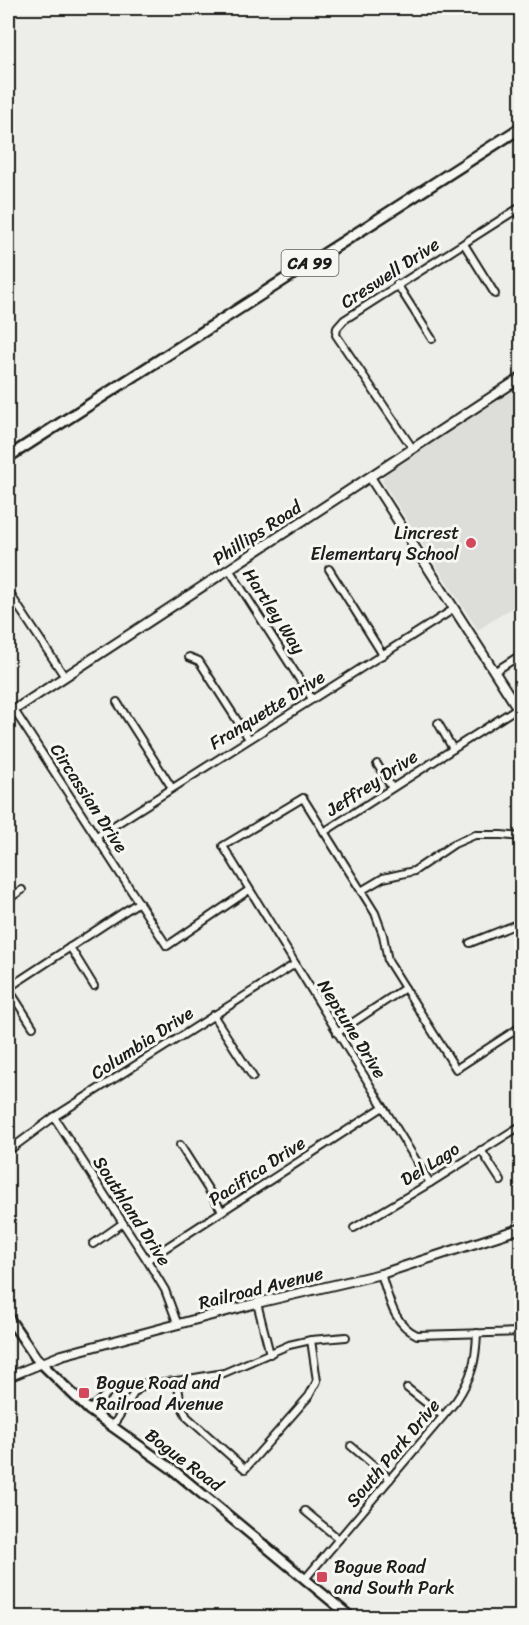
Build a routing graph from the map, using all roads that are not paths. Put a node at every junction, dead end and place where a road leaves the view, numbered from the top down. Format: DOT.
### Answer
graph roads {
  1 [pos="522,127"];
  2 [pos="522,206"];
  3 [pos="464,244"];
  4 [pos="397,284"];
  5 [pos="495,294"];
  6 [pos="432,339"];
  7 [pos="522,377"];
  8 [pos="413,449"];
  9 [pos="8,457"];
  10 [pos="370,477"];
  11 [pos="329,568"];
  12 [pos="229,569"];
  13 [pos="8,591"];
  14 [pos="454,609"];
  15 [pos="383,654"];
  16 [pos="522,654"];
  17 [pos="189,657"];
  18 [pos="494,672"];
  19 [pos="65,677"];
  20 [pos="312,699"];
  21 [pos="117,702"];
  22 [pos="519,711"];
  23 [pos="11,712"];
  24 [pos="438,723"];
  25 [pos="249,739"];
  26 [pos="453,749"];
  27 [pos="377,764"];
  28 [pos="172,788"];
  29 [pos="392,788"];
  30 [pos="324,832"];
  31 [pos="96,837"];
  32 [pos="522,837"];
  33 [pos="22,890"];
  34 [pos="249,890"];
  35 [pos="361,891"];
  36 [pos="8,899"];
  37 [pos="139,902"];
  38 [pos="522,922"];
  39 [pos="470,942"];
  40 [pos="70,947"];
  41 [pos="295,964"];
  42 [pos="94,986"];
  43 [pos="8,988"];
  44 [pos="405,988"];
  45 [pos="213,1015"];
  46 [pos="522,1026"];
  47 [pos="33,1027"];
  48 [pos="338,1033"];
  49 [pos="253,1077"];
  50 [pos="383,1107"];
  51 [pos="54,1117"];
  52 [pos="522,1125"];
  53 [pos="180,1145"];
  54 [pos="481,1150"];
  55 [pos="8,1151"];
  56 [pos="501,1181"];
  57 [pos="430,1183"];
  58 [pos="222,1211"];
  59 [pos="123,1223"];
  60 [pos="354,1228"];
  61 [pos="522,1228"];
  62 [pos="93,1244"];
  63 [pos="147,1260"];
  64 [pos="381,1274"];
  65 [pos="257,1303"];
  66 [pos="8,1317"];
  67 [pos="178,1325"];
  68 [pos="522,1332"];
  69 [pos="477,1334"];
  70 [pos="345,1337"];
  71 [pos="311,1340"];
  72 [pos="270,1354"];
  73 [pos="40,1362"];
  74 [pos="8,1377"];
  75 [pos="177,1381"];
  76 [pos="146,1383"];
  77 [pos="407,1388"];
  78 [pos="89,1410"];
  79 [pos="443,1416"];
  80 [pos="112,1427"];
  81 [pos="351,1446"];
  82 [pos="390,1479"];
  83 [pos="305,1511"];
  84 [pos="339,1539"];
  85 [pos="305,1579"];
  86 [pos="352,1617"];
  1 -- 9 [label="highway, CA 99"];
  2 -- 3 [label="street, Creswell Drive"];
  3 -- 4 [label="street, Creswell Drive"];
  3 -- 5 [label="street"];
  4 -- 6 [label="street"];
  4 -- 8 [label="street, Creswell Drive"];
  7 -- 8 [label="street, Phillips Road"];
  8 -- 10 [label="street, Phillips Road"];
  10 -- 12 [label="street, Phillips Road"];
  10 -- 14 [label="street"];
  11 -- 15 [label="street"];
  12 -- 19 [label="street, Phillips Road"];
  12 -- 20 [label="street, Hartley Way"];
  13 -- 19 [label="street"];
  14 -- 15 [label="street, Franquette Drive"];
  14 -- 18 [label="street"];
  15 -- 20 [label="street, Franquette Drive"];
  16 -- 18 [label="street"];
  17 -- 25 [label="street"];
  18 -- 22 [label="street"];
  19 -- 23 [label="street, Phillips Road"];
  20 -- 25 [label="street, Franquette Drive"];
  21 -- 28 [label="street"];
  22 -- 26 [label="street, Jeffrey Drive"];
  23 -- 31 [label="street, Circassian Drive"];
  24 -- 26 [label="street"];
  25 -- 28 [label="street, Franquette Drive"];
  26 -- 29 [label="street, Jeffrey Drive"];
  27 -- 29 [label="street"];
  28 -- 31 [label="street, Franquette Drive"];
  29 -- 30 [label="street, Jeffrey Drive"];
  30 -- 34 [label="street, Jeffrey Drive"];
  30 -- 35 [label="street"];
  31 -- 37 [label="street, Circassian Drive"];
  32 -- 35 [label="street"];
  33 -- 36 [label="street"];
  34 -- 37 [label="street"];
  34 -- 41 [label="street, Neptune Drive"];
  35 -- 44 [label="street"];
  37 -- 40 [label="street"];
  38 -- 39 [label="street"];
  40 -- 42 [label="street"];
  40 -- 43 [label="street"];
  41 -- 45 [label="street, Columbia Drive"];
  41 -- 48 [label="street, Neptune Drive"];
  43 -- 47 [label="street"];
  44 -- 46 [label="street"];
  44 -- 48 [label="street"];
  45 -- 49 [label="street"];
  45 -- 51 [label="street, Columbia Drive"];
  48 -- 50 [label="street, Neptune Drive"];
  50 -- 57 [label="street, Neptune Drive"];
  50 -- 58 [label="street, Pacifica Drive"];
  51 -- 55 [label="street, Columbia Drive"];
  51 -- 59 [label="street, Southland Drive"];
  52 -- 54 [label="street, Del Lago"];
  53 -- 58 [label="street"];
  54 -- 56 [label="street"];
  54 -- 57 [label="street, Del Lago"];
  57 -- 60 [label="street, Del Lago"];
  58 -- 63 [label="street, Pacifica Drive"];
  59 -- 62 [label="street"];
  59 -- 63 [label="street, Southland Drive"];
  61 -- 64 [label="street, Railroad Avenue"];
  63 -- 67 [label="street, Southland Drive"];
  64 -- 65 [label="street, Railroad Avenue"];
  64 -- 69 [label="street"];
  65 -- 67 [label="street, Railroad Avenue"];
  65 -- 72 [label="street"];
  66 -- 73 [label="main road, Bogue Road"];
  67 -- 73 [label="street, Railroad Avenue"];
  68 -- 69 [label="street"];
  69 -- 79 [label="street, South Park Drive"];
  70 -- 71 [label="street"];
  71 -- 72 [label="street"];
  71 -- 75 [label="street"];
  72 -- 75 [label="street"];
  73 -- 74 [label="street, Railroad Avenue"];
  73 -- 78 [label="main road, Bogue Road"];
  75 -- 76 [label="street"];
  76 -- 78 [label="street"];
  76 -- 80 [label="street"];
  77 -- 79 [label="street"];
  78 -- 80 [label="main road, Bogue Road"];
  79 -- 82 [label="street, South Park Drive"];
  80 -- 85 [label="main road, Bogue Road"];
  81 -- 82 [label="street"];
  82 -- 84 [label="street, South Park Drive"];
  83 -- 84 [label="street"];
  84 -- 85 [label="street, South Park Drive"];
  85 -- 86 [label="main road, Bogue Road"];
}
